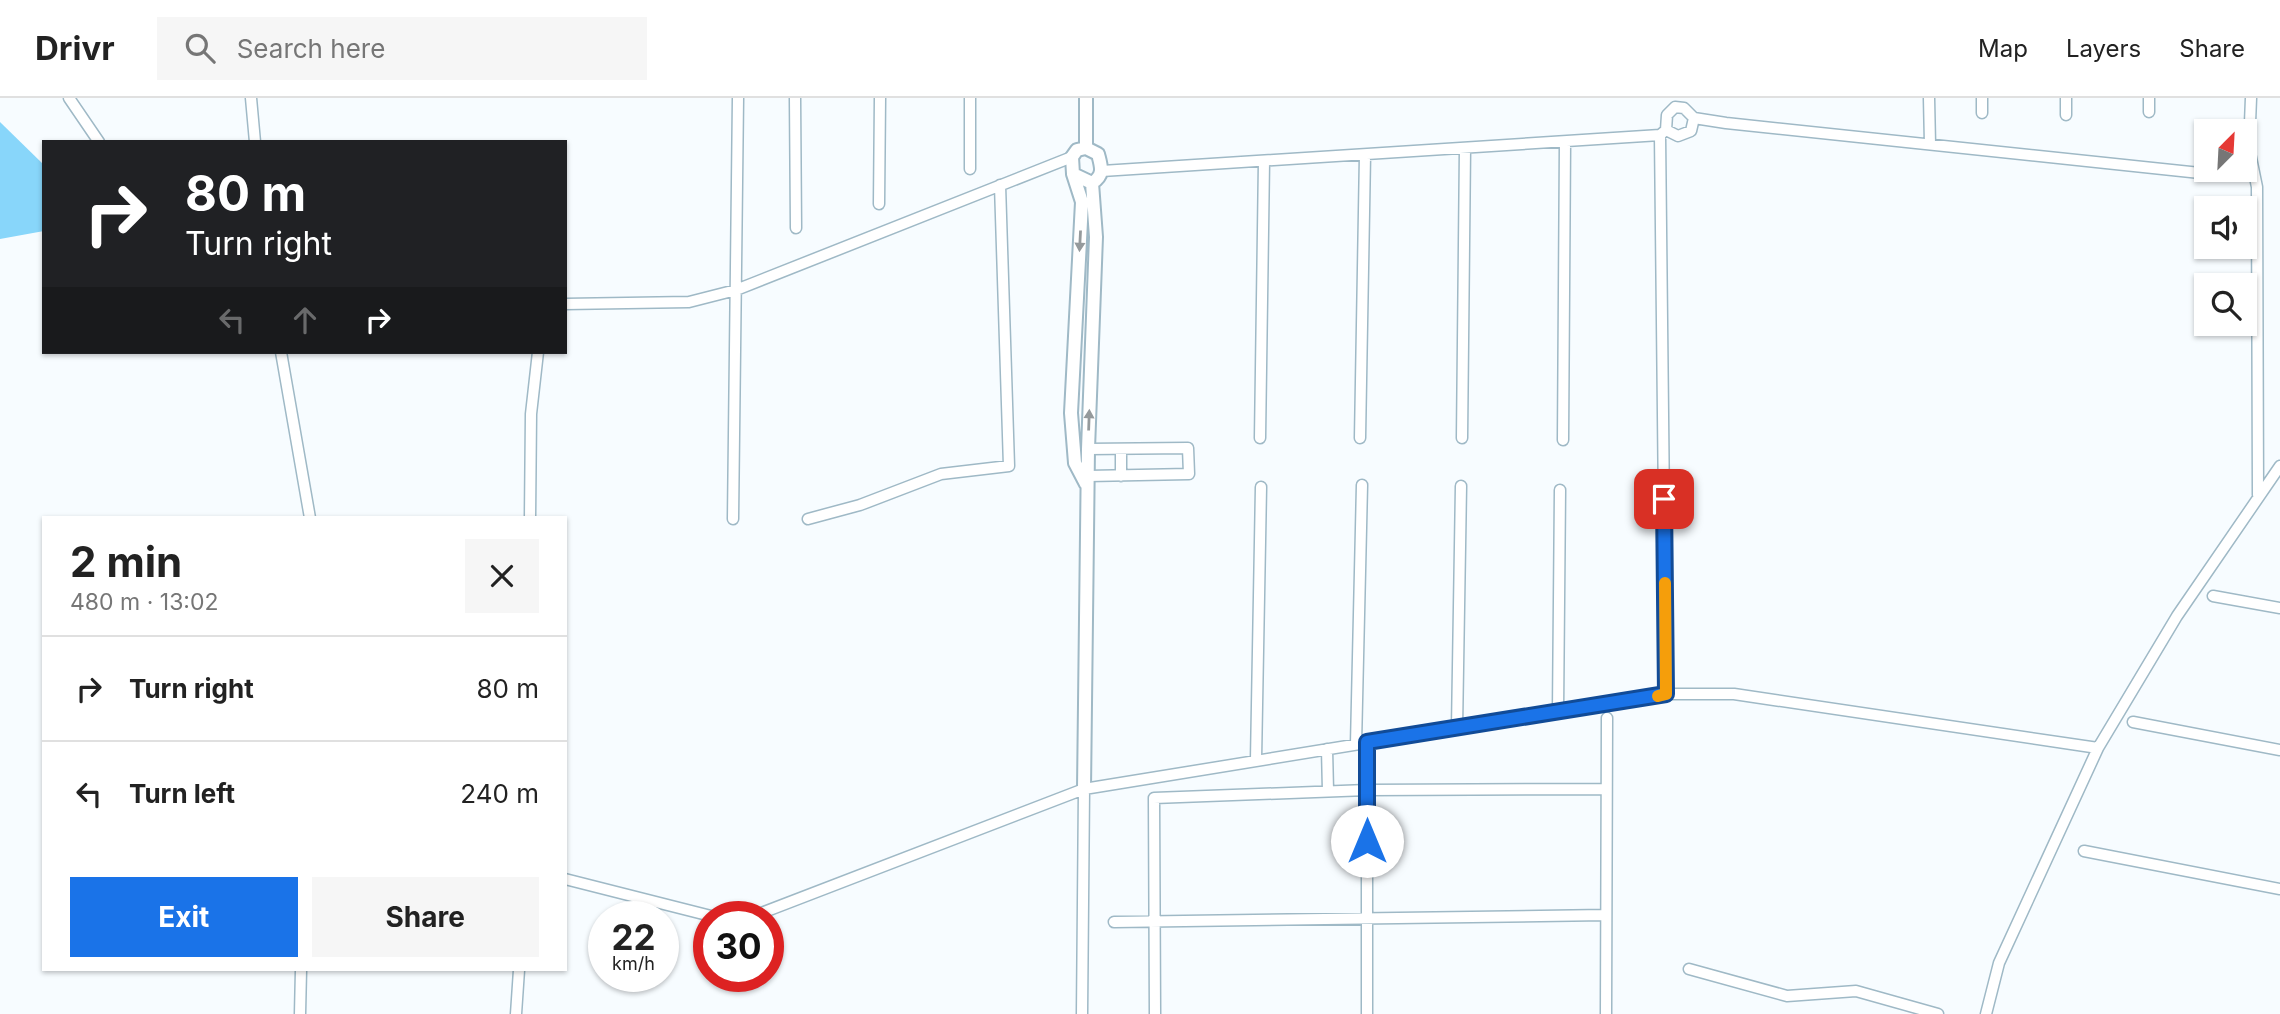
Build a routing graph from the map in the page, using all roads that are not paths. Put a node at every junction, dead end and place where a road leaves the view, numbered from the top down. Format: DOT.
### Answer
graph roads {
  1 [pos="69,98"];
  2 [pos="251,98"];
  3 [pos="738,98"];
  4 [pos="795,98"];
  5 [pos="880,98"];
  6 [pos="970,98"];
  7 [pos="1086,98"];
  8 [pos="1929,98"];
  9 [pos="1982,98"];
  10 [pos="2066,98"];
  11 [pos="2149,98"];
  12 [pos="2251,98"];
  13 [pos="2149,112"];
  14 [pos="1982,113"];
  15 [pos="2066,116"];
  16 [pos="1693,118"];
  17 [pos="2249,119"];
  18 [pos="1663,132"];
  19 [pos="98,140"];
  20 [pos="255,140"];
  21 [pos="1565,142"];
  22 [pos="1930,144"];
  23 [pos="1086,148"];
  24 [pos="1465,148"];
  25 [pos="1365,155"];
  26 [pos="1072,157"];
  27 [pos="1264,161"];
  28 [pos="970,169"];
  29 [pos="1102,171"];
  30 [pos="2194,172"];
  31 [pos="1073,174"];
  32 [pos="2256,182"];
  33 [pos="1092,183"];
  34 [pos="1000,185"];
  35 [pos="880,204"];
  36 [pos="796,228"];
  37 [pos="736,290"];
  38 [pos="567,304"];
  39 [pos="281,354"];
  40 [pos="537,354"];
  41 [pos="1259,438"];
  42 [pos="1360,438"];
  43 [pos="1462,438"];
  44 [pos="1563,440"];
  45 [pos="1088,449"];
  46 [pos="1121,449"];
  47 [pos="2280,466"];
  48 [pos="1121,476"];
  49 [pos="1088,482"];
  50 [pos="1362,485"];
  51 [pos="1461,486"];
  52 [pos="1261,487"];
  53 [pos="1560,489"];
  54 [pos="2258,495"];
  55 [pos="310,516"];
  56 [pos="530,516"];
  57 [pos="733,519"];
  58 [pos="808,519"];
  59 [pos="2213,596"];
  60 [pos="2280,608"];
  61 [pos="1666,694"];
  62 [pos="1558,712"];
  63 [pos="1607,718"];
  64 [pos="2133,722"];
  65 [pos="1457,728"];
  66 [pos="1362,743"];
  67 [pos="2098,748"];
  68 [pos="1327,749"];
  69 [pos="2280,750"];
  70 [pos="1256,760"];
  71 [pos="1084,789"];
  72 [pos="1604,789"];
  73 [pos="1367,790"];
  74 [pos="1328,791"];
  75 [pos="2084,851"];
  76 [pos="567,880"];
  77 [pos="2280,889"];
  78 [pos="784,904"];
  79 [pos="693,912"];
  80 [pos="1605,915"];
  81 [pos="1367,919"];
  82 [pos="1114,922"];
  83 [pos="1154,922"];
  84 [pos="1689,969"];
  85 [pos="301,971"];
  86 [pos="519,971"];
  87 [pos="300,1014"];
  88 [pos="516,1014"];
  89 [pos="1082,1014"];
  90 [pos="1155,1014"];
  91 [pos="1367,1014"];
  92 [pos="1606,1014"];
  93 [pos="1938,1014"];
  94 [pos="1986,1014"];
  1 -- 19 [label="street"];
  2 -- 20 [label="street"];
  3 -- 37 [label="street"];
  4 -- 36 [label="street"];
  5 -- 35 [label="street"];
  6 -- 28 [label="street"];
  7 -- 23 [label="street"];
  8 -- 22 [label="street"];
  9 -- 14 [label="street"];
  10 -- 15 [label="street"];
  11 -- 13 [label="street"];
  12 -- 17 [label="street"];
  16 -- 18 [label="street"];
  16 -- 18 [label="street"];
  16 -- 22 [label="street"];
  18 -- 21 [label="street"];
  18 -- 61 [label="street"];
  21 -- 24 [label="street"];
  21 -- 44 [label="street"];
  22 -- 30 [label="street"];
  23 -- 26 [label="street"];
  23 -- 29 [label="street"];
  24 -- 25 [label="street"];
  24 -- 43 [label="street"];
  25 -- 27 [label="street"];
  25 -- 42 [label="street"];
  26 -- 31 [label="street"];
  26 -- 34 [label="street"];
  27 -- 29 [label="street"];
  27 -- 41 [label="street"];
  29 -- 33 [label="street"];
  31 -- 33 [label="street"];
  31 -- 49 [label="street, one-way"];
  32 -- 54 [label="street"];
  45 -- 33 [label="street, one-way"];
  34 -- 37 [label="street"];
  34 -- 58 [label="street"];
  37 -- 38 [label="street"];
  37 -- 57 [label="street"];
  39 -- 55 [label="street"];
  40 -- 56 [label="street"];
  45 -- 46 [label="street"];
  45 -- 49 [label="street"];
  46 -- 48 [label="street"];
  46 -- 48 [label="street"];
  47 -- 54 [label="street"];
  48 -- 49 [label="street"];
  49 -- 71 [label="street"];
  50 -- 66 [label="street"];
  51 -- 65 [label="street"];
  52 -- 70 [label="street"];
  53 -- 62 [label="street"];
  54 -- 67 [label="street"];
  59 -- 60 [label="street"];
  61 -- 62 [label="street"];
  61 -- 67 [label="street"];
  62 -- 65 [label="street"];
  63 -- 72 [label="street"];
  64 -- 69 [label="street"];
  65 -- 66 [label="street"];
  66 -- 68 [label="street"];
  66 -- 73 [label="street"];
  67 -- 94 [label="street"];
  68 -- 70 [label="street"];
  68 -- 74 [label="street"];
  70 -- 71 [label="street"];
  71 -- 78 [label="street"];
  71 -- 89 [label="street"];
  72 -- 73 [label="street"];
  72 -- 80 [label="street"];
  73 -- 74 [label="street"];
  73 -- 81 [label="street"];
  74 -- 83 [label="street"];
  75 -- 77 [label="street"];
  76 -- 79 [label="street"];
  80 -- 81 [label="street"];
  80 -- 92 [label="street"];
  81 -- 83 [label="street"];
  81 -- 91 [label="street"];
  82 -- 83 [label="street"];
  83 -- 90 [label="street"];
  84 -- 93 [label="street"];
  85 -- 87 [label="street"];
  86 -- 88 [label="street"];
}
